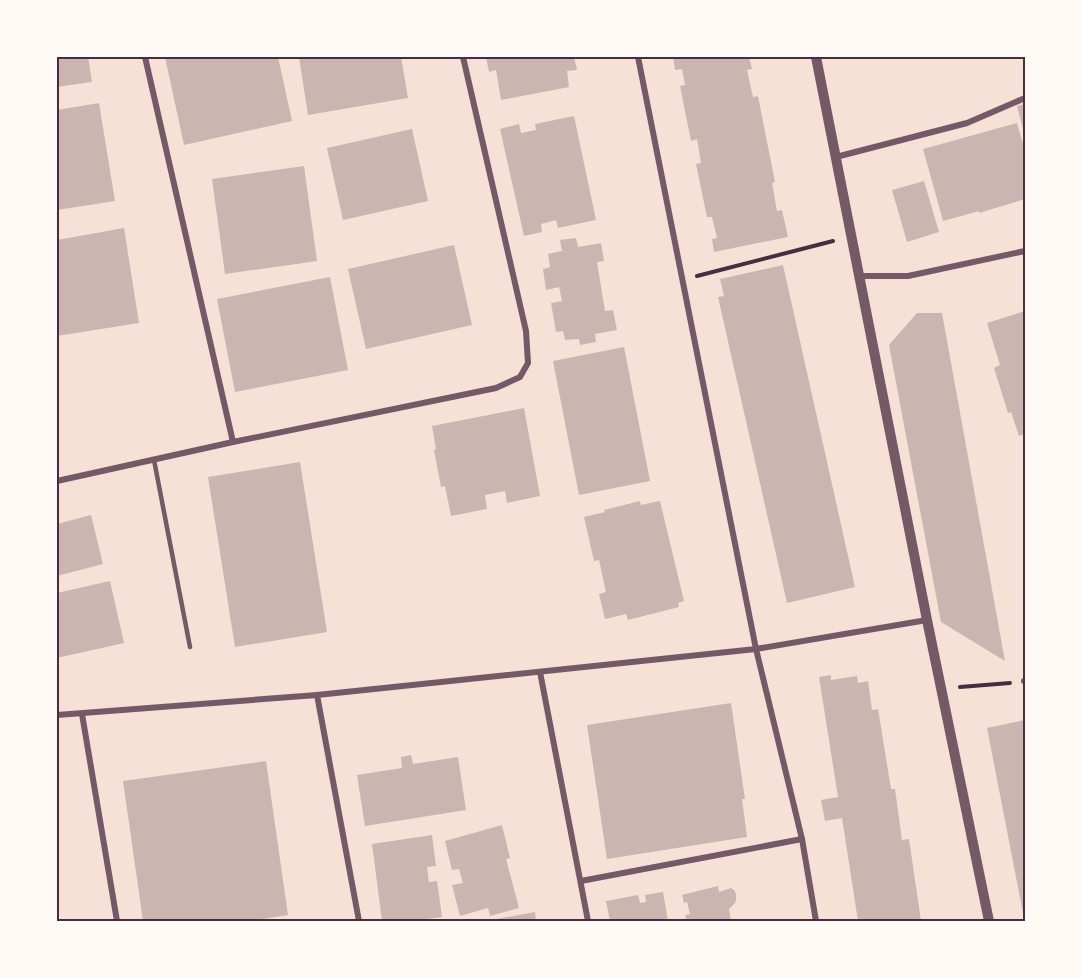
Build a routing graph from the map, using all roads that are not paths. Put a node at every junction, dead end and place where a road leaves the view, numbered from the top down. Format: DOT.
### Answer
graph roads {
  1 [pos="145,57"];
  2 [pos="463,57"];
  3 [pos="638,57"];
  4 [pos="816,57"];
  5 [pos="1025,98"];
  6 [pos="836,157"];
  7 [pos="1025,251"];
  8 [pos="859,276"];
  9 [pos="233,442"];
  10 [pos="154,460"];
  11 [pos="57,481"];
  12 [pos="927,620"];
  13 [pos="190,647"];
  14 [pos="756,649"];
  15 [pos="540,672"];
  16 [pos="317,695"];
  17 [pos="82,714"];
  18 [pos="57,715"];
  19 [pos="802,839"];
  20 [pos="581,881"];
  21 [pos="117,921"];
  22 [pos="357,921"];
  23 [pos="588,921"];
  24 [pos="816,921"];
  25 [pos="989,921"];
  1 -- 9 [label="street"];
  2 -- 9 [label="street"];
  3 -- 14 [label="street"];
  4 -- 6 [label="street"];
  5 -- 6 [label="street"];
  6 -- 8 [label="street"];
  7 -- 8 [label="street"];
  8 -- 12 [label="street"];
  9 -- 10 [label="street"];
  10 -- 11 [label="street"];
  10 -- 13 [label="lane"];
  12 -- 14 [label="street"];
  12 -- 25 [label="street"];
  14 -- 15 [label="street"];
  14 -- 19 [label="street"];
  15 -- 16 [label="street"];
  15 -- 20 [label="street"];
  16 -- 17 [label="street"];
  16 -- 22 [label="street"];
  17 -- 18 [label="street"];
  17 -- 21 [label="street"];
  19 -- 20 [label="street"];
  19 -- 24 [label="street"];
  20 -- 23 [label="street"];
}
